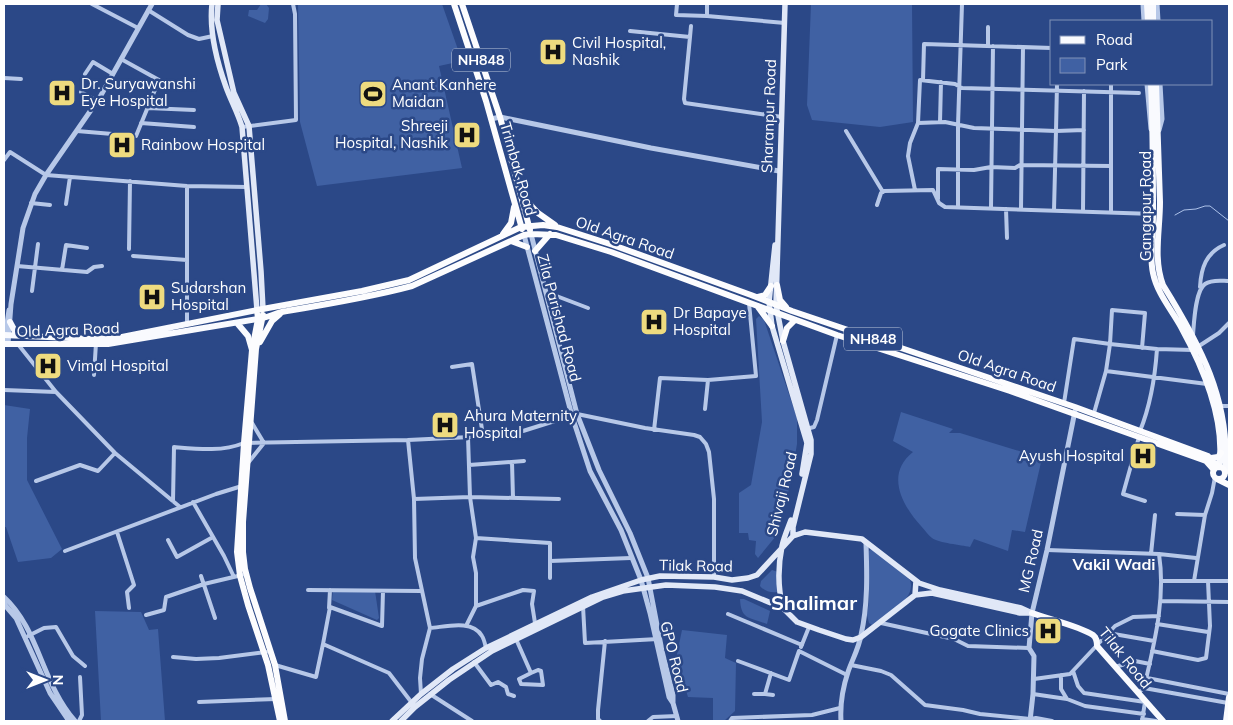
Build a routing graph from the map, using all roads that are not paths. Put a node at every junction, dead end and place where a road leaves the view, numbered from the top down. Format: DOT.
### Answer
graph roads {
  1 [pos="92,4"];
  2 [pos="152,4"];
  3 [pos="212,4"];
  4 [pos="218,4"];
  5 [pos="293,4"];
  6 [pos="454,4"];
  7 [pos="462,4"];
  8 [pos="677,4"];
  9 [pos="707,4"];
  10 [pos="785,4"];
  11 [pos="962,4"];
  12 [pos="1143,4"];
  13 [pos="1147,4"];
  14 [pos="1153,4"];
  15 [pos="1157,4"];
  16 [pos="148,10"];
  17 [pos="707,16"];
  18 [pos="1144,20"];
  19 [pos="1148,20"];
  20 [pos="1153,20"];
  21 [pos="1158,20"];
  22 [pos="785,23"];
  23 [pos="691,26"];
  24 [pos="988,27"];
  25 [pos="138,28"];
  26 [pos="630,31"];
  27 [pos="213,36"];
  28 [pos="690,37"];
  29 [pos="961,45"];
  30 [pos="991,46"];
  31 [pos="1023,47"];
  32 [pos="1050,48"];
  33 [pos="121,59"];
  34 [pos="86,74"];
  35 [pos="113,74"];
  36 [pos="4,78"];
  37 [pos="21,79"];
  38 [pos="924,80"];
  39 [pos="941,82"];
  40 [pos="1057,85"];
  41 [pos="1112,85"];
  42 [pos="1149,85"];
  43 [pos="1149,85"];
  44 [pos="1156,85"];
  45 [pos="1160,85"];
  46 [pos="959,86"];
  47 [pos="992,89"];
  48 [pos="1021,90"];
  49 [pos="1056,90"];
  50 [pos="1084,91"];
  51 [pos="81,92"];
  52 [pos="1111,92"];
  53 [pos="1139,93"];
  54 [pos="97,102"];
  55 [pos="148,108"];
  56 [pos="194,110"];
  57 [pos="500,117"];
  58 [pos="782,117"];
  59 [pos="491,119"];
  60 [pos="1155,119"];
  61 [pos="940,122"];
  62 [pos="142,123"];
  63 [pos="918,123"];
  64 [pos="958,125"];
  65 [pos="249,126"];
  66 [pos="194,127"];
  67 [pos="242,127"];
  68 [pos="992,129"];
  69 [pos="76,130"];
  70 [pos="846,130"];
  71 [pos="1021,130"];
  72 [pos="1084,130"];
  73 [pos="1056,131"];
  74 [pos="1155,135"];
  75 [pos="4,160"];
  76 [pos="1020,165"];
  77 [pos="1055,165"];
  78 [pos="1083,165"];
  79 [pos="1111,166"];
  80 [pos="992,167"];
  81 [pos="958,168"];
  82 [pos="779,171"];
  83 [pos="46,175"];
  84 [pos="70,177"];
  85 [pos="130,181"];
  86 [pos="187,186"];
  87 [pos="251,187"];
  88 [pos="915,190"];
  89 [pos="519,192"];
  90 [pos="883,192"];
  91 [pos="513,197"];
  92 [pos="938,201"];
  93 [pos="31,203"];
  94 [pos="66,204"];
  95 [pos="50,205"];
  96 [pos="877,205"];
  97 [pos="958,207"];
  98 [pos="991,208"];
  99 [pos="1006,209"];
  100 [pos="1021,209"];
  101 [pos="1054,210"];
  102 [pos="1083,211"];
  103 [pos="1111,212"];
  104 [pos="1156,214"];
  105 [pos="530,226"];
  106 [pos="522,227"];
  107 [pos="557,227"];
  108 [pos="187,228"];
  109 [pos="194,229"];
  110 [pos="531,234"];
  111 [pos="550,234"];
  112 [pos="187,235"];
  113 [pos="524,236"];
  114 [pos="501,237"];
  115 [pos="1007,238"];
  116 [pos="190,240"];
  117 [pos="511,241"];
  118 [pos="38,244"];
  119 [pos="1224,245"];
  120 [pos="527,247"];
  121 [pos="87,248"];
  122 [pos="129,249"];
  123 [pos="536,251"];
  124 [pos="133,256"];
  125 [pos="187,260"];
  126 [pos="17,266"];
  127 [pos="102,266"];
  128 [pos="35,267"];
  129 [pos="62,270"];
  130 [pos="1229,281"];
  131 [pos="774,286"];
  132 [pos="1200,289"];
  133 [pos="32,291"];
  134 [pos="546,292"];
  135 [pos="757,297"];
  136 [pos="769,302"];
  137 [pos="749,303"];
  138 [pos="776,305"];
  139 [pos="757,306"];
  140 [pos="588,308"];
  141 [pos="260,310"];
  142 [pos="770,310"];
  143 [pos="282,311"];
  144 [pos="792,311"];
  145 [pos="777,313"];
  146 [pos="260,318"];
  147 [pos="795,320"];
  148 [pos="7,321"];
  149 [pos="237,323"];
  150 [pos="1229,323"];
  151 [pos="187,324"];
  152 [pos="772,326"];
  153 [pos="5,335"];
  154 [pos="17,335"];
  155 [pos="837,335"];
  156 [pos="1193,335"];
  157 [pos="782,341"];
  158 [pos="5,344"];
  159 [pos="16,344"];
  160 [pos="96,344"];
  161 [pos="1110,344"];
  162 [pos="1142,348"];
  163 [pos="1199,348"];
  164 [pos="1157,349"];
  165 [pos="254,350"];
  166 [pos="1192,350"];
  167 [pos="452,367"];
  168 [pos="1106,371"];
  169 [pos="94,375"];
  170 [pos="1155,377"];
  171 [pos="708,380"];
  172 [pos="1207,384"];
  173 [pos="4,390"];
  174 [pos="56,392"];
  175 [pos="1064,403"];
  176 [pos="1217,406"];
  177 [pos="1229,406"];
  178 [pos="705,409"];
  179 [pos="1075,410"];
  180 [pos="1094,413"];
  181 [pos="575,415"];
  182 [pos="252,423"];
  183 [pos="806,429"];
  184 [pos="654,430"];
  185 [pos="1139,434"];
  186 [pos="483,436"];
  187 [pos="468,437"];
  188 [pos="1227,438"];
  189 [pos="408,440"];
  190 [pos="247,443"];
  191 [pos="264,443"];
  192 [pos="115,453"];
  193 [pos="1221,453"];
  194 [pos="1211,458"];
  195 [pos="524,461"];
  196 [pos="512,462"];
  197 [pos="248,463"];
  198 [pos="469,465"];
  199 [pos="1221,470"];
  200 [pos="36,481"];
  201 [pos="1229,483"];
  202 [pos="244,485"];
  203 [pos="610,493"];
  204 [pos="470,497"];
  205 [pos="513,498"];
  206 [pos="603,498"];
  207 [pos="414,499"];
  208 [pos="559,499"];
  209 [pos="174,501"];
  210 [pos="1146,501"];
  211 [pos="192,502"];
  212 [pos="180,507"];
  213 [pos="1177,514"];
  214 [pos="1154,515"];
  215 [pos="1205,515"];
  216 [pos="117,532"];
  217 [pos="793,536"];
  218 [pos="213,537"];
  219 [pos="476,538"];
  220 [pos="168,540"];
  221 [pos="866,542"];
  222 [pos="782,546"];
  223 [pos="1047,550"];
  224 [pos="65,551"];
  225 [pos="1151,554"];
  226 [pos="1159,554"];
  227 [pos="632,558"];
  228 [pos="1196,558"];
  229 [pos="550,561"];
  230 [pos="201,576"];
  231 [pos="240,576"];
  232 [pos="714,577"];
  233 [pos="550,578"];
  234 [pos="648,578"];
  235 [pos="641,580"];
  236 [pos="916,581"];
  237 [pos="1161,581"];
  238 [pos="1194,581"];
  239 [pos="1208,581"];
  240 [pos="1229,581"];
  241 [pos="204,584"];
  242 [pos="650,587"];
  243 [pos="643,588"];
  244 [pos="308,590"];
  245 [pos="330,590"];
  246 [pos="383,590"];
  247 [pos="421,591"];
  248 [pos="915,595"];
  249 [pos="4,597"];
  250 [pos="1160,601"];
  251 [pos="1209,602"];
  252 [pos="1229,602"];
  253 [pos="4,604"];
  254 [pos="476,606"];
  255 [pos="583,606"];
  256 [pos="129,608"];
  257 [pos="329,608"];
  258 [pos="782,608"];
  259 [pos="728,614"];
  260 [pos="1032,614"];
  261 [pos="146,615"];
  262 [pos="1159,616"];
  263 [pos="215,618"];
  264 [pos="654,622"];
  265 [pos="535,623"];
  266 [pos="880,623"];
  267 [pos="1157,624"];
  268 [pos="466,626"];
  269 [pos="809,627"];
  270 [pos="430,628"];
  271 [pos="1208,632"];
  272 [pos="1108,634"];
  273 [pos="28,636"];
  274 [pos="515,637"];
  275 [pos="861,637"];
  276 [pos="657,639"];
  277 [pos="1154,641"];
  278 [pos="605,642"];
  279 [pos="323,644"];
  280 [pos="802,645"];
  281 [pos="1097,646"];
  282 [pos="486,648"];
  283 [pos="1030,648"];
  284 [pos="267,651"];
  285 [pos="799,651"];
  286 [pos="1152,651"];
  287 [pos="173,657"];
  288 [pos="738,661"];
  289 [pos="474,662"];
  290 [pos="851,664"];
  291 [pos="1150,664"];
  292 [pos="272,665"];
  293 [pos="86,666"];
  294 [pos="1115,667"];
  295 [pos="1073,671"];
  296 [pos="531,673"];
  297 [pos="771,673"];
  298 [pos="847,675"];
  299 [pos="1061,675"];
  300 [pos="80,677"];
  301 [pos="1147,678"];
  302 [pos="1034,679"];
  303 [pos="1144,688"];
  304 [pos="1138,693"];
  305 [pos="421,694"];
  306 [pos="430,694"];
  307 [pos="754,694"];
  308 [pos="765,694"];
  309 [pos="1033,694"];
  310 [pos="773,695"];
  311 [pos="1229,695"];
  312 [pos="514,696"];
  313 [pos="1067,699"];
  314 [pos="276,700"];
  315 [pos="199,702"];
  316 [pos="1145,702"];
  317 [pos="1229,702"];
  318 [pos="413,704"];
  319 [pos="840,708"];
  320 [pos="63,710"];
  321 [pos="1143,718"];
  322 [pos="678,719"];
  323 [pos="1227,719"];
  324 [pos="1030,720"];
  325 [pos="69,721"];
  326 [pos="75,721"];
  327 [pos="79,721"];
  328 [pos="280,721"];
  329 [pos="285,721"];
  330 [pos="392,721"];
  331 [pos="401,721"];
  332 [pos="472,721"];
  333 [pos="600,721"];
  334 [pos="648,721"];
  335 [pos="730,721"];
  336 [pos="841,721"];
  337 [pos="1052,721"];
  338 [pos="1156,721"];
  339 [pos="1163,721"];
  1 -- 25 [label="street"];
  2 -- 16 [label="street"];
  3 -- 27 [label="main road"];
  4 -- 65 [label="main road"];
  5 -- 65 [label="street"];
  6 -- 59 [label="highway, Trimbak Road / NH848"];
  7 -- 57 [label="highway, Trimbak Road / NH848"];
  8 -- 17 [label="street"];
  9 -- 17 [label="street"];
  10 -- 22 [label="main road, Sharanpur Road"];
  11 -- 29 [label="street"];
  12 -- 18 [label="street"];
  13 -- 19 [label="main road"];
  14 -- 20 [label="main road"];
  15 -- 21 [label="street"];
  16 -- 25 [label="street"];
  16 -- 27 [label="street"];
  17 -- 22 [label="street"];
  22 -- 58 [label="main road, Sharanpur Road"];
  23 -- 28 [label="street"];
  24 -- 30 [label="street"];
  25 -- 33 [label="street"];
  26 -- 28 [label="street"];
  27 -- 67 [label="main road"];
  28 -- 58 [label="street"];
  29 -- 30 [label="street"];
  29 -- 38 [label="street"];
  29 -- 46 [label="street"];
  30 -- 31 [label="street"];
  30 -- 47 [label="street"];
  31 -- 32 [label="street"];
  31 -- 48 [label="street"];
  33 -- 35 [label="street"];
  33 -- 55 [label="street"];
  34 -- 35 [label="street"];
  35 -- 54 [label="street"];
  36 -- 37 [label="street"];
  38 -- 39 [label="street"];
  38 -- 63 [label="street"];
  39 -- 46 [label="street"];
  39 -- 61 [label="street"];
  40 -- 49 [label="street"];
  41 -- 52 [label="street"];
  42 -- 60 [label="main road"];
  43 -- 74 [label="street"];
  44 -- 60 [label="main road"];
  45 -- 74 [label="street"];
  46 -- 47 [label="street"];
  46 -- 64 [label="street"];
  47 -- 48 [label="street"];
  47 -- 68 [label="street"];
  48 -- 49 [label="street"];
  48 -- 71 [label="street"];
  49 -- 50 [label="street"];
  49 -- 73 [label="street"];
  50 -- 52 [label="street"];
  50 -- 72 [label="street"];
  51 -- 54 [label="street"];
  52 -- 53 [label="street"];
  52 -- 79 [label="street"];
  54 -- 69 [label="street"];
  55 -- 56 [label="street"];
  55 -- 62 [label="street"];
  57 -- 59 [label="street"];
  57 -- 82 [label="street"];
  57 -- 89 [label="highway, Trimbak Road"];
  58 -- 82 [label="main road, Sharanpur Road"];
  59 -- 91 [label="highway, Trimbak Road / NH848"];
  60 -- 74 [label="main road, Gangapur Road"];
  61 -- 63 [label="street"];
  61 -- 64 [label="street"];
  62 -- 66 [label="street"];
  62 -- 69 [label="street"];
  63 -- 88 [label="street"];
  64 -- 68 [label="street"];
  64 -- 81 [label="street"];
  65 -- 67 [label="street"];
  65 -- 87 [label="main road"];
  67 -- 87 [label="main road"];
  68 -- 71 [label="street"];
  68 -- 80 [label="street"];
  69 -- 83 [label="street"];
  70 -- 90 [label="street"];
  71 -- 73 [label="street"];
  71 -- 76 [label="street"];
  72 -- 73 [label="street"];
  72 -- 78 [label="street"];
  73 -- 77 [label="street"];
  74 -- 104 [label="main road, Gangapur Road"];
  75 -- 83 [label="street"];
  76 -- 77 [label="street"];
  76 -- 80 [label="street"];
  76 -- 100 [label="street"];
  77 -- 78 [label="street"];
  77 -- 101 [label="street"];
  78 -- 79 [label="street"];
  78 -- 102 [label="street"];
  79 -- 103 [label="street"];
  80 -- 81 [label="street"];
  80 -- 98 [label="street"];
  81 -- 92 [label="street"];
  81 -- 97 [label="street"];
  82 -- 131 [label="main road, Sharanpur Road"];
  83 -- 84 [label="street"];
  83 -- 93 [label="street"];
  84 -- 85 [label="street"];
  84 -- 94 [label="street"];
  85 -- 86 [label="street"];
  85 -- 122 [label="street"];
  86 -- 87 [label="street"];
  86 -- 108 [label="street"];
  87 -- 141 [label="main road"];
  88 -- 90 [label="street"];
  88 -- 92 [label="street"];
  89 -- 105 [label="highway, Trimbak Road"];
  89 -- 107 [label="highway"];
  90 -- 96 [label="street"];
  91 -- 106 [label="highway, Trimbak Road / NH848"];
  91 -- 114 [label="highway"];
  92 -- 97 [label="street"];
  93 -- 95 [label="street"];
  93 -- 126 [label="street"];
  97 -- 98 [label="street"];
  98 -- 99 [label="street"];
  99 -- 100 [label="street"];
  99 -- 115 [label="street"];
  100 -- 101 [label="street"];
  101 -- 102 [label="street"];
  102 -- 103 [label="street"];
  103 -- 104 [label="street"];
  104 -- 156 [label="main road, Gangapur Road"];
  104 -- 166 [label="main road, Gangapur Road"];
  105 -- 106 [label="highway, Old Agra Road / NH848"];
  105 -- 107 [label="highway, Old Agra Road / NH848"];
  105 -- 110 [label="highway, Zila Parishad Road"];
  106 -- 113 [label="highway, Zila Parishad Road"];
  106 -- 114 [label="highway, Old Agra Road"];
  107 -- 135 [label="highway, Old Agra Road / NH848"];
  108 -- 109 [label="street"];
  108 -- 112 [label="street"];
  110 -- 111 [label="highway, Old Agra Road / NH848"];
  110 -- 113 [label="highway, Old Agra Road / NH848"];
  110 -- 123 [label="street, Zila Parishad Road"];
  111 -- 123 [label="highway"];
  111 -- 137 [label="highway, Old Agra Road / NH848"];
  112 -- 116 [label="street"];
  112 -- 125 [label="street"];
  113 -- 117 [label="highway, Old Agra Road"];
  113 -- 120 [label="street, Zila Parishad Road"];
  114 -- 141 [label="highway, Old Agra Road"];
  117 -- 120 [label="highway"];
  117 -- 143 [label="highway, Old Agra Road"];
  118 -- 128 [label="street"];
  119 -- 132 [label="street"];
  120 -- 181 [label="street, Zila Parishad Road"];
  121 -- 129 [label="street"];
  123 -- 134 [label="street, Zila Parishad Road"];
  124 -- 125 [label="street"];
  125 -- 151 [label="street"];
  126 -- 128 [label="street"];
  126 -- 148 [label="street"];
  127 -- 129 [label="street"];
  128 -- 129 [label="street"];
  128 -- 133 [label="street"];
  130 -- 132 [label="street"];
  131 -- 135 [label="highway"];
  131 -- 136 [label="main road, Sharanpur Road"];
  131 -- 138 [label="main road, Sharanpur Road"];
  131 -- 144 [label="highway"];
  132 -- 156 [label="street"];
  134 -- 140 [label="street"];
  134 -- 181 [label="street, Zila Parishad Road"];
  135 -- 136 [label="highway, Old Agra Road / NH848"];
  136 -- 138 [label="highway, Old Agra Road / NH848"];
  136 -- 142 [label="main road, Shivaji Road"];
  137 -- 139 [label="highway, Old Agra Road / NH848"];
  137 -- 171 [label="street"];
  138 -- 144 [label="highway, Old Agra Road / NH848"];
  138 -- 145 [label="main road, Shivaji Road"];
  139 -- 142 [label="highway, Old Agra Road / NH848"];
  139 -- 152 [label="highway"];
  141 -- 146 [label="highway"];
  141 -- 151 [label="main road, Old Agra Road"];
  142 -- 145 [label="highway, Old Agra Road / NH848"];
  142 -- 152 [label="main road, Shivaji Road"];
  143 -- 146 [label="highway, Old Agra Road"];
  143 -- 165 [label="highway"];
  144 -- 175 [label="highway, Old Agra Road / NH848"];
  145 -- 147 [label="highway, Old Agra Road / NH848"];
  145 -- 157 [label="main road, Shivaji Road"];
  146 -- 149 [label="main road, Old Agra Road"];
  146 -- 165 [label="highway"];
  147 -- 155 [label="highway, Old Agra Road / NH848"];
  147 -- 157 [label="highway"];
  148 -- 153 [label="street"];
  148 -- 154 [label="main road"];
  149 -- 160 [label="main road, Old Agra Road"];
  149 -- 165 [label="main road"];
  150 -- 163 [label="street"];
  151 -- 154 [label="main road, Old Agra Road"];
  152 -- 183 [label="main road, Shivaji Road"];
  153 -- 154 [label="main road, Old Agra Road"];
  153 -- 158 [label="street"];
  154 -- 159 [label="street"];
  155 -- 179 [label="highway, Old Agra Road / NH848"];
  155 -- 183 [label="street"];
  156 -- 163 [label="main road, Gangapur Road"];
  157 -- 183 [label="main road, Shivaji Road"];
  158 -- 159 [label="main road, Old Agra Road"];
  159 -- 160 [label="main road, Old Agra Road"];
  159 -- 174 [label="street"];
  160 -- 169 [label="street"];
  161 -- 162 [label="street"];
  161 -- 162 [label="street"];
  161 -- 168 [label="street"];
  161 -- 175 [label="street"];
  162 -- 164 [label="street"];
  163 -- 166 [label="street"];
  163 -- 176 [label="main road, Gangapur Road"];
  164 -- 166 [label="street"];
  164 -- 170 [label="street"];
  165 -- 182 [label="highway"];
  165 -- 190 [label="highway"];
  166 -- 172 [label="main road, Gangapur Road"];
  167 -- 186 [label="street"];
  168 -- 170 [label="street"];
  168 -- 180 [label="street"];
  170 -- 172 [label="street"];
  170 -- 185 [label="street"];
  171 -- 178 [label="street"];
  171 -- 184 [label="street"];
  172 -- 176 [label="main road, Gangapur Road"];
  173 -- 174 [label="street"];
  174 -- 192 [label="street"];
  175 -- 179 [label="highway, Old Agra Road / NH848"];
  176 -- 177 [label="street"];
  176 -- 188 [label="main road, Gangapur Road"];
  176 -- 193 [label="main road, Gangapur Road"];
  179 -- 180 [label="highway, Old Agra Road / NH848"];
  179 -- 185 [label="highway, Old Agra Road / NH848"];
  179 -- 223 [label="street, MG Road"];
  180 -- 185 [label="highway, Old Agra Road / NH848"];
  181 -- 184 [label="street"];
  181 -- 186 [label="street"];
  181 -- 203 [label="street, GPO Road"];
  181 -- 206 [label="street, GPO Road"];
  182 -- 190 [label="highway"];
  182 -- 191 [label="street"];
  183 -- 217 [label="main road, Shivaji Road"];
  183 -- 222 [label="main road, Shivaji Road"];
  184 -- 232 [label="street"];
  185 -- 194 [label="highway, Old Agra Road / NH848"];
  185 -- 199 [label="highway, Old Agra Road / NH848"];
  185 -- 210 [label="street"];
  186 -- 187 [label="street"];
  187 -- 189 [label="street"];
  187 -- 198 [label="street"];
  188 -- 199 [label="main road, Gangapur Road"];
  189 -- 191 [label="street"];
  189 -- 207 [label="street"];
  190 -- 191 [label="street"];
  190 -- 197 [label="highway"];
  190 -- 202 [label="highway"];
  190 -- 209 [label="street"];
  191 -- 197 [label="street"];
  192 -- 200 [label="street"];
  192 -- 209 [label="street"];
  193 -- 194 [label="highway"];
  193 -- 199 [label="main road, Gangapur Road"];
  194 -- 199 [label="highway, Old Agra Road / NH848"];
  195 -- 196 [label="street"];
  196 -- 198 [label="street"];
  196 -- 205 [label="street"];
  197 -- 202 [label="highway"];
  198 -- 204 [label="street"];
  199 -- 201 [label="highway, Old Agra Road / NH848"];
  199 -- 201 [label="highway, Old Agra Road / NH848"];
  199 -- 215 [label="street"];
  202 -- 211 [label="street"];
  202 -- 231 [label="highway"];
  203 -- 206 [label="street"];
  203 -- 234 [label="street, GPO Road"];
  204 -- 205 [label="street"];
  204 -- 207 [label="street"];
  204 -- 219 [label="street"];
  205 -- 208 [label="street"];
  206 -- 227 [label="street, GPO Road"];
  207 -- 247 [label="street"];
  209 -- 212 [label="street"];
  211 -- 212 [label="street"];
  211 -- 218 [label="street"];
  212 -- 216 [label="street"];
  213 -- 215 [label="street"];
  214 -- 225 [label="street"];
  215 -- 228 [label="street"];
  216 -- 224 [label="street"];
  216 -- 256 [label="street"];
  217 -- 221 [label="main road, Tilak Road"];
  217 -- 222 [label="main road, Tilak Road"];
  218 -- 220 [label="street"];
  218 -- 231 [label="street"];
  219 -- 229 [label="street"];
  219 -- 254 [label="street"];
  221 -- 236 [label="main road, Tilak Road"];
  221 -- 275 [label="street"];
  222 -- 232 [label="main road, Tilak Road"];
  222 -- 258 [label="main road, Shivaji Road"];
  223 -- 225 [label="street"];
  223 -- 260 [label="street, MG Road"];
  225 -- 226 [label="street"];
  226 -- 228 [label="street"];
  226 -- 237 [label="street"];
  227 -- 229 [label="street"];
  227 -- 235 [label="street, GPO Road"];
  228 -- 238 [label="street"];
  229 -- 233 [label="street"];
  230 -- 241 [label="street"];
  231 -- 241 [label="street"];
  231 -- 284 [label="highway"];
  232 -- 234 [label="main road, Tilak Road"];
  234 -- 235 [label="main road, Tilak Road"];
  234 -- 242 [label="street, GPO Road"];
  235 -- 243 [label="street, GPO Road"];
  235 -- 265 [label="main road, Tilak Road"];
  236 -- 248 [label="main road"];
  236 -- 260 [label="main road, Tilak Road"];
  237 -- 238 [label="street"];
  237 -- 250 [label="street"];
  238 -- 239 [label="street"];
  239 -- 240 [label="street"];
  239 -- 251 [label="street"];
  241 -- 261 [label="street"];
  241 -- 263 [label="street"];
  242 -- 243 [label="main road, Tilak Road"];
  242 -- 258 [label="main road, Tilak Road"];
  242 -- 264 [label="street, GPO Road"];
  243 -- 255 [label="main road, Tilak Road"];
  243 -- 264 [label="street, GPO Road"];
  244 -- 245 [label="street"];
  245 -- 246 [label="street"];
  245 -- 257 [label="street"];
  246 -- 247 [label="street"];
  246 -- 257 [label="street"];
  247 -- 270 [label="street"];
  248 -- 260 [label="main road, Tilak Road"];
  248 -- 266 [label="main road"];
  249 -- 273 [label="street"];
  250 -- 251 [label="street"];
  250 -- 262 [label="street"];
  251 -- 252 [label="street"];
  251 -- 271 [label="street"];
  253 -- 273 [label="street"];
  254 -- 265 [label="street"];
  254 -- 268 [label="street"];
  255 -- 274 [label="main road, Tilak Road"];
  255 -- 278 [label="street"];
  257 -- 279 [label="street"];
  258 -- 269 [label="main road, Tilak Road"];
  259 -- 280 [label="street"];
  260 -- 281 [label="main road, Tilak Road"];
  260 -- 283 [label="street, MG Road"];
  262 -- 267 [label="street"];
  262 -- 272 [label="street"];
  264 -- 276 [label="street, GPO Road"];
  265 -- 274 [label="main road, Tilak Road"];
  266 -- 275 [label="main road"];
  266 -- 283 [label="street"];
  267 -- 271 [label="street"];
  267 -- 277 [label="street"];
  268 -- 270 [label="street"];
  268 -- 282 [label="street"];
  269 -- 275 [label="main road, Tilak Road"];
  269 -- 280 [label="street"];
  270 -- 305 [label="street"];
  271 -- 286 [label="street"];
  272 -- 277 [label="street"];
  272 -- 281 [label="street"];
  273 -- 293 [label="street"];
  273 -- 320 [label="street"];
  274 -- 282 [label="main road, Tilak Road"];
  274 -- 289 [label="main road, Tilak Road"];
  274 -- 296 [label="street"];
  275 -- 290 [label="street"];
  276 -- 278 [label="street"];
  276 -- 322 [label="street, GPO Road"];
  277 -- 286 [label="street"];
  278 -- 333 [label="street"];
  279 -- 292 [label="street"];
  279 -- 318 [label="street"];
  280 -- 285 [label="street"];
  281 -- 294 [label="main road, Tilak Road"];
  281 -- 295 [label="street"];
  282 -- 305 [label="main road, Tilak Road"];
  283 -- 302 [label="street, MG Road"];
  284 -- 287 [label="street"];
  284 -- 292 [label="highway"];
  285 -- 297 [label="street"];
  285 -- 298 [label="street"];
  286 -- 291 [label="street"];
  288 -- 297 [label="street"];
  289 -- 306 [label="main road, Tilak Road"];
  289 -- 312 [label="street"];
  290 -- 298 [label="street"];
  290 -- 324 [label="street"];
  291 -- 294 [label="street"];
  291 -- 301 [label="street"];
  292 -- 314 [label="highway"];
  292 -- 329 [label="highway"];
  294 -- 304 [label="main road, Tilak Road"];
  295 -- 299 [label="street"];
  295 -- 316 [label="street"];
  296 -- 296 [label="street"];
  297 -- 308 [label="street"];
  298 -- 319 [label="street"];
  299 -- 302 [label="street"];
  299 -- 313 [label="street"];
  300 -- 327 [label="street"];
  301 -- 303 [label="street"];
  301 -- 311 [label="street"];
  302 -- 309 [label="street, MG Road"];
  303 -- 304 [label="street"];
  303 -- 317 [label="street"];
  304 -- 316 [label="main road, Tilak Road"];
  305 -- 318 [label="main road, Tilak Road"];
  306 -- 318 [label="main road, Tilak Road"];
  306 -- 332 [label="street"];
  307 -- 308 [label="street"];
  308 -- 310 [label="street"];
  309 -- 313 [label="street"];
  309 -- 324 [label="street, MG Road"];
  311 -- 317 [label="main road"];
  313 -- 321 [label="street"];
  314 -- 315 [label="street"];
  314 -- 328 [label="highway"];
  316 -- 321 [label="street"];
  316 -- 339 [label="main road, Tilak Road"];
  317 -- 323 [label="main road"];
  318 -- 330 [label="main road, Tilak Road"];
  318 -- 331 [label="main road, Tilak Road"];
  319 -- 335 [label="street"];
  319 -- 336 [label="street"];
  320 -- 325 [label="street"];
  320 -- 326 [label="street"];
  321 -- 338 [label="street"];
  322 -- 334 [label="street"];
  324 -- 337 [label="street"];
}
